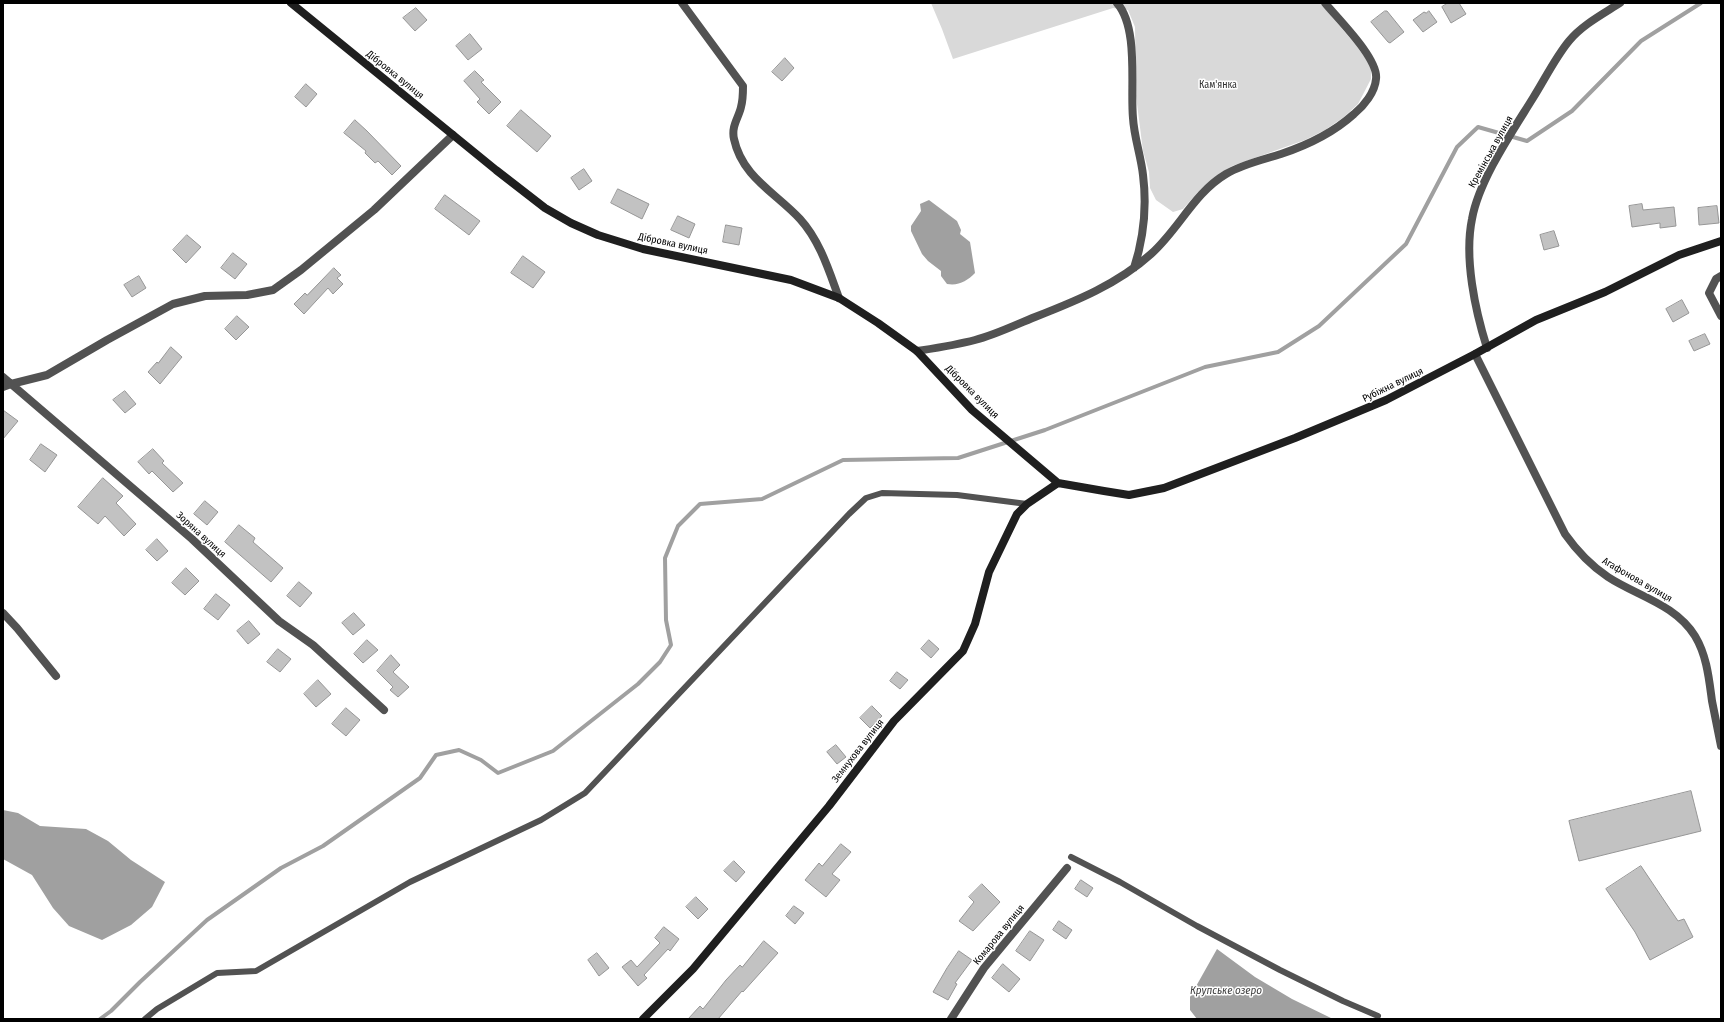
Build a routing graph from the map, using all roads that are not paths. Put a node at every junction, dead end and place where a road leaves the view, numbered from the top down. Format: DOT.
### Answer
graph roads {
  1 [pos="291,3"];
  2 [pos="682,3"];
  3 [pos="1117,3"];
  4 [pos="1325,3"];
  5 [pos="1620,3"];
  6 [pos="453,135"];
  7 [pos="1721,240"];
  8 [pos="1134,268"];
  9 [pos="1721,276"];
  10 [pos="840,298"];
  11 [pos="1721,316"];
  12 [pos="1487,348"];
  13 [pos="917,351"];
  14 [pos="1476,354"];
  15 [pos="3,377"];
  16 [pos="7,386"];
  17 [pos="1058,483"];
  18 [pos="1027,504"];
  19 [pos="3,614"];
  20 [pos="56,676"];
  21 [pos="384,710"];
  22 [pos="1721,746"];
  23 [pos="1067,868"];
  24 [pos="1378,1016"];
  25 [pos="145,1019"];
  26 [pos="643,1019"];
  27 [pos="951,1019"];
  1 -- 6 [label="street, Дібровка вулиця"];
  2 -- 10 [label="street"];
  3 -- 8 [label="street"];
  4 -- 8 [label="street"];
  5 -- 12 [label="street, Кремінська вулиця"];
  6 -- 10 [label="street, Дібровка вулиця"];
  6 -- 16 [label="street"];
  7 -- 12 [label="street, Рубіжна вулиця"];
  8 -- 13 [label="street"];
  9 -- 11 [label="street"];
  10 -- 13 [label="street, Дібровка вулиця"];
  12 -- 14 [label="street, Рубіжна вулиця"];
  13 -- 17 [label="street, Дібровка вулиця"];
  14 -- 17 [label="street, Рубіжна вулиця"];
  14 -- 22 [label="street, Агафонова вулиця"];
  15 -- 16 [label="street, Зоряна вулиця"];
  16 -- 21 [label="street, Зоряна вулиця"];
  17 -- 18 [label="street, Земнухова вулиця"];
  18 -- 25 [label="lane"];
  18 -- 26 [label="street, Земнухова вулиця"];
  19 -- 20 [label="street"];
  23 -- 24 [label="lane"];
  23 -- 27 [label="street, Комарова вулиця"];
}
